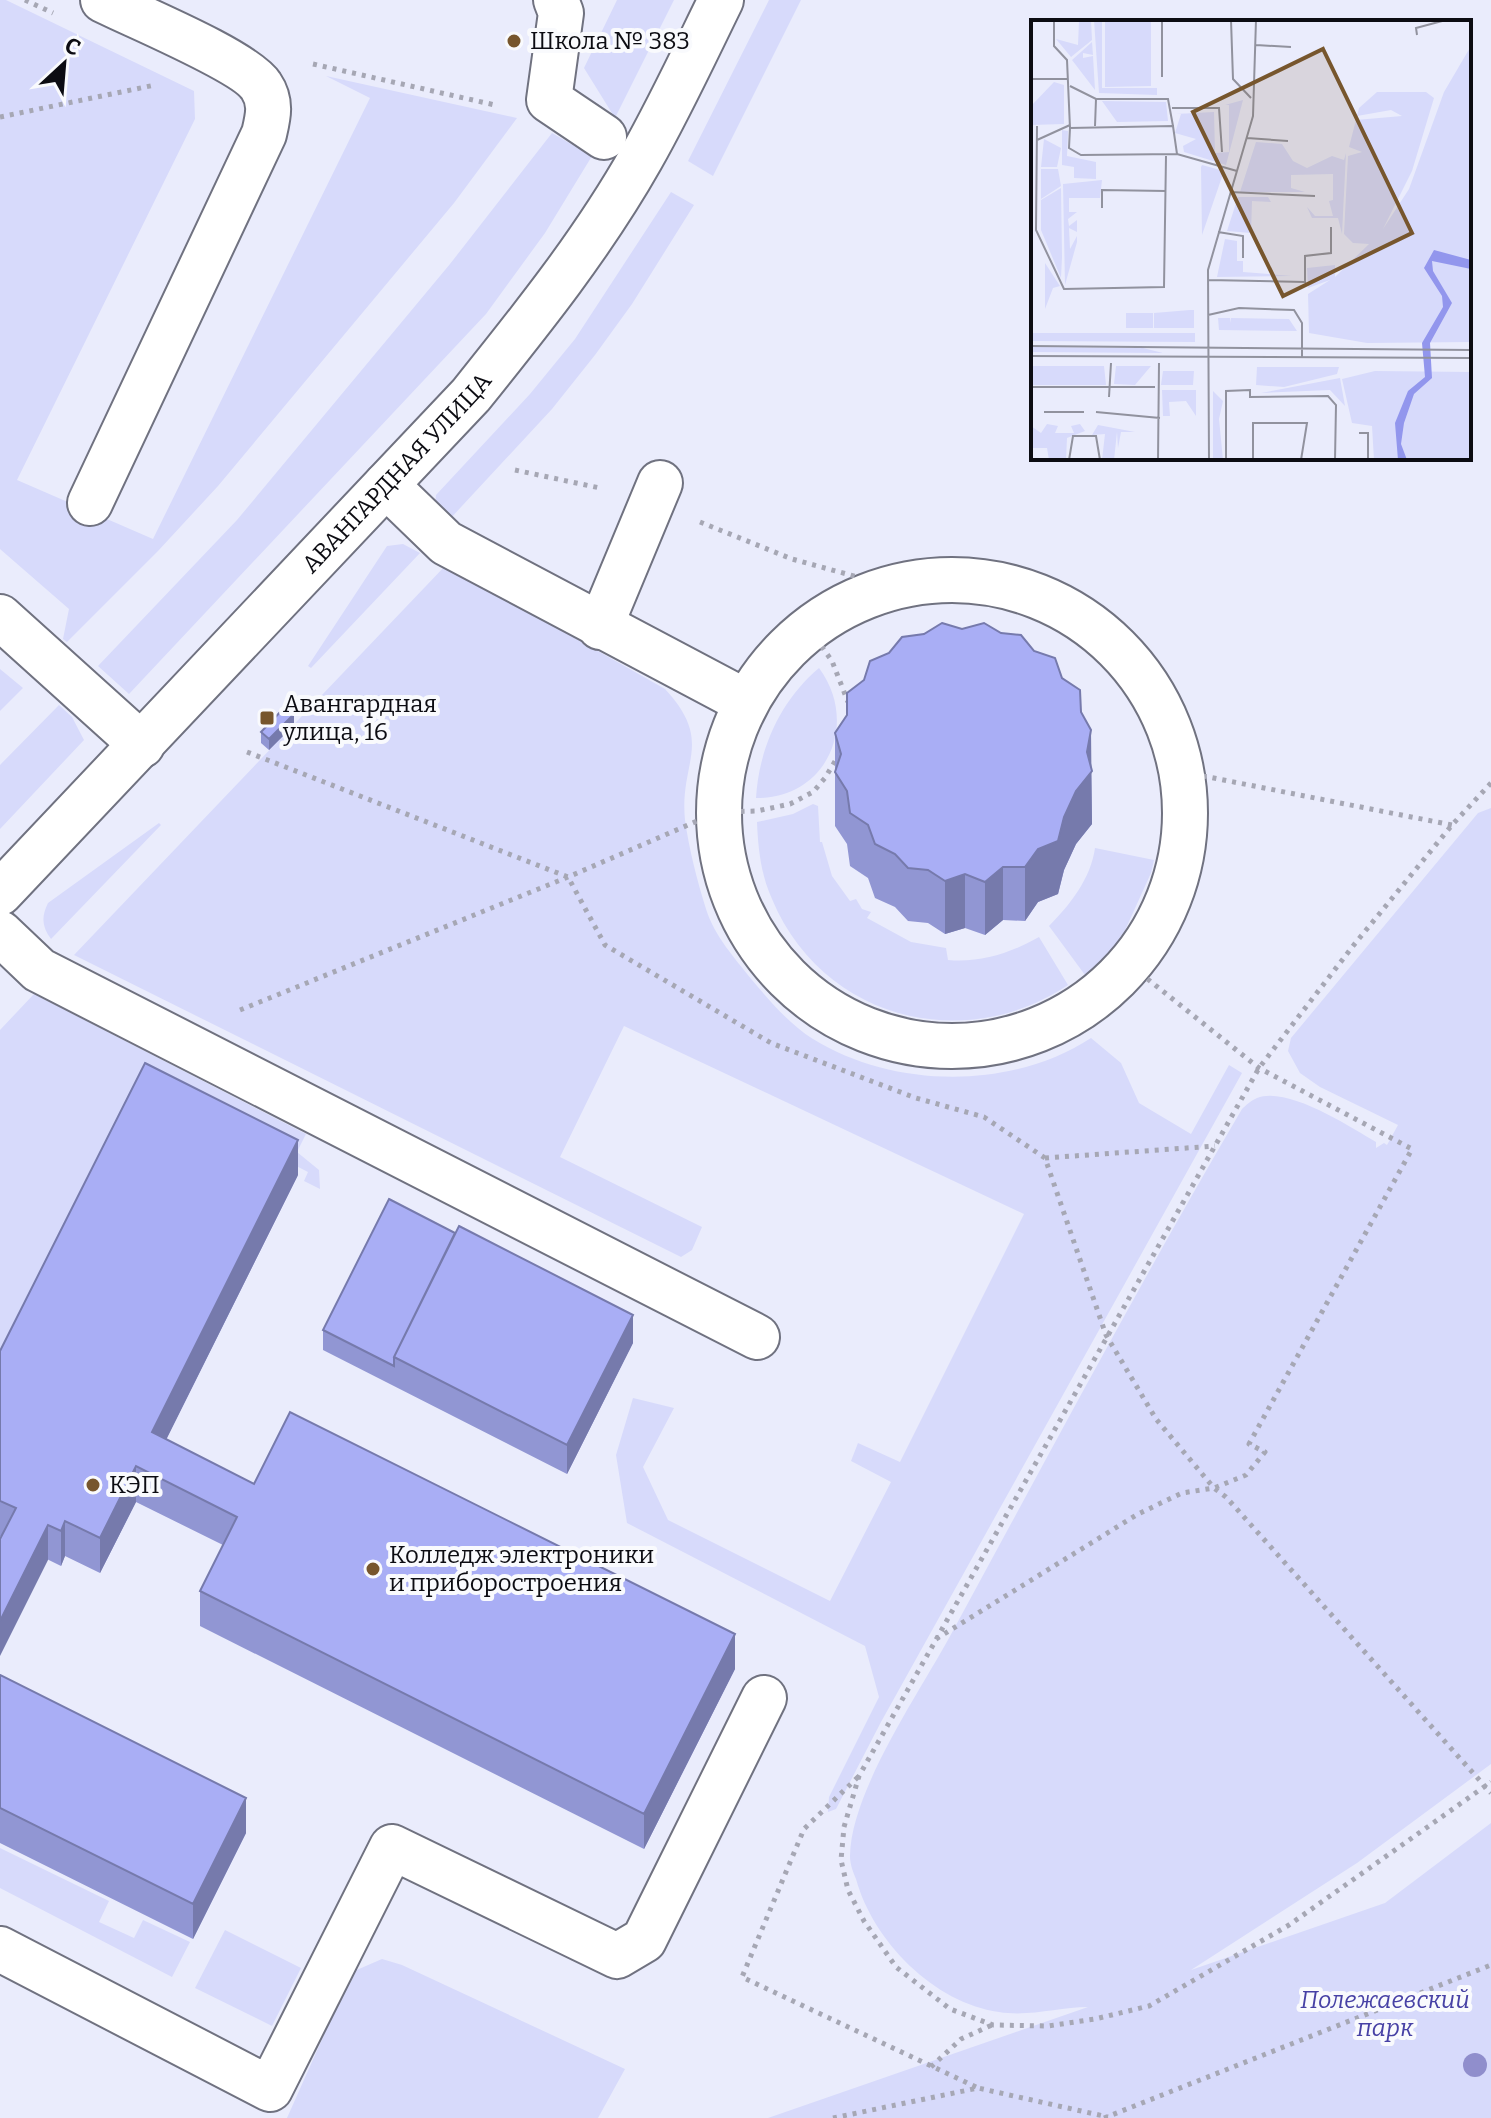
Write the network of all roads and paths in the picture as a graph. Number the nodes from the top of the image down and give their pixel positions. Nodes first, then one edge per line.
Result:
1 (103, 0) edge
2 (556, 0) edge
3 (721, 0) edge
4 (307, 63) dead end
5 (156, 85) dead end
6 (508, 108) dead end
7 (0, 117) edge
8 (604, 137) dead end
9 (660, 483) dead end
10 (386, 485) junction
11 (90, 503) dead end
12 (0, 617) edge
13 (600, 627) junction
14 (810, 630) junction
15 (746, 702) junction
16 (849, 709) edge
17 (142, 745) junction
18 (841, 747) edge
19 (247, 752) dead end
20 (1183, 772) junction
21 (1491, 783) edge
22 (718, 812) junction
23 (1452, 825) junction
24 (568, 877) junction
25 (0, 893) edge
26 (0, 933) edge
27 (1130, 965) junction
28 (173, 1039) junction
29 (1259, 1068) junction
30 (1215, 1146) junction
31 (1045, 1158) junction
32 (1106, 1335) junction
33 (757, 1337) dead end
34 (1214, 1488) junction
35 (936, 1640) junction
36 (764, 1698) dead end
37 (859, 1776) junction
38 (1491, 1782) edge
39 (1484, 1787) junction
40 (1491, 1793) edge
41 (0, 1949) edge
42 (1491, 1965) edge
43 (993, 2025) junction
44 (931, 2067) junction
45 (978, 2088) junction
46 (833, 2118) edge
47 (1107, 2118) edge

1 - 11 street
2 - 8 street
3 - 10 street, АВАНГАРДНАЯ УЛИЦА
4 - 6 path
5 - 7 path
9 - 13 street
10 - 13 street
10 - 17 street, АВАНГАРДНАЯ УЛИЦА
12 - 17 street
13 - 15 street
14 - 15 street
14 - 16 path
14 - 20 street
15 - 22 street
17 - 25 street, АВАНГАРДНАЯ УЛИЦА
18 - 22 path
19 - 24 path
20 - 23 path
20 - 27 street
21 - 23 path
22 - 24 path
22 - 27 street
23 - 29 path
24 - 28 path
24 - 31 path
26 - 28 street
27 - 29 path
28 - 33 street
29 - 30 path
29 - 34 path
30 - 31 path
30 - 32 path
31 - 32 path
32 - 34 path
32 - 35 path
34 - 35 path
34 - 39 path
35 - 37 path
36 - 41 street
37 - 43 path
37 - 44 path
38 - 39 path
39 - 40 path
39 - 43 path
42 - 47 path
43 - 44 path
44 - 45 path
45 - 46 path
45 - 47 path

